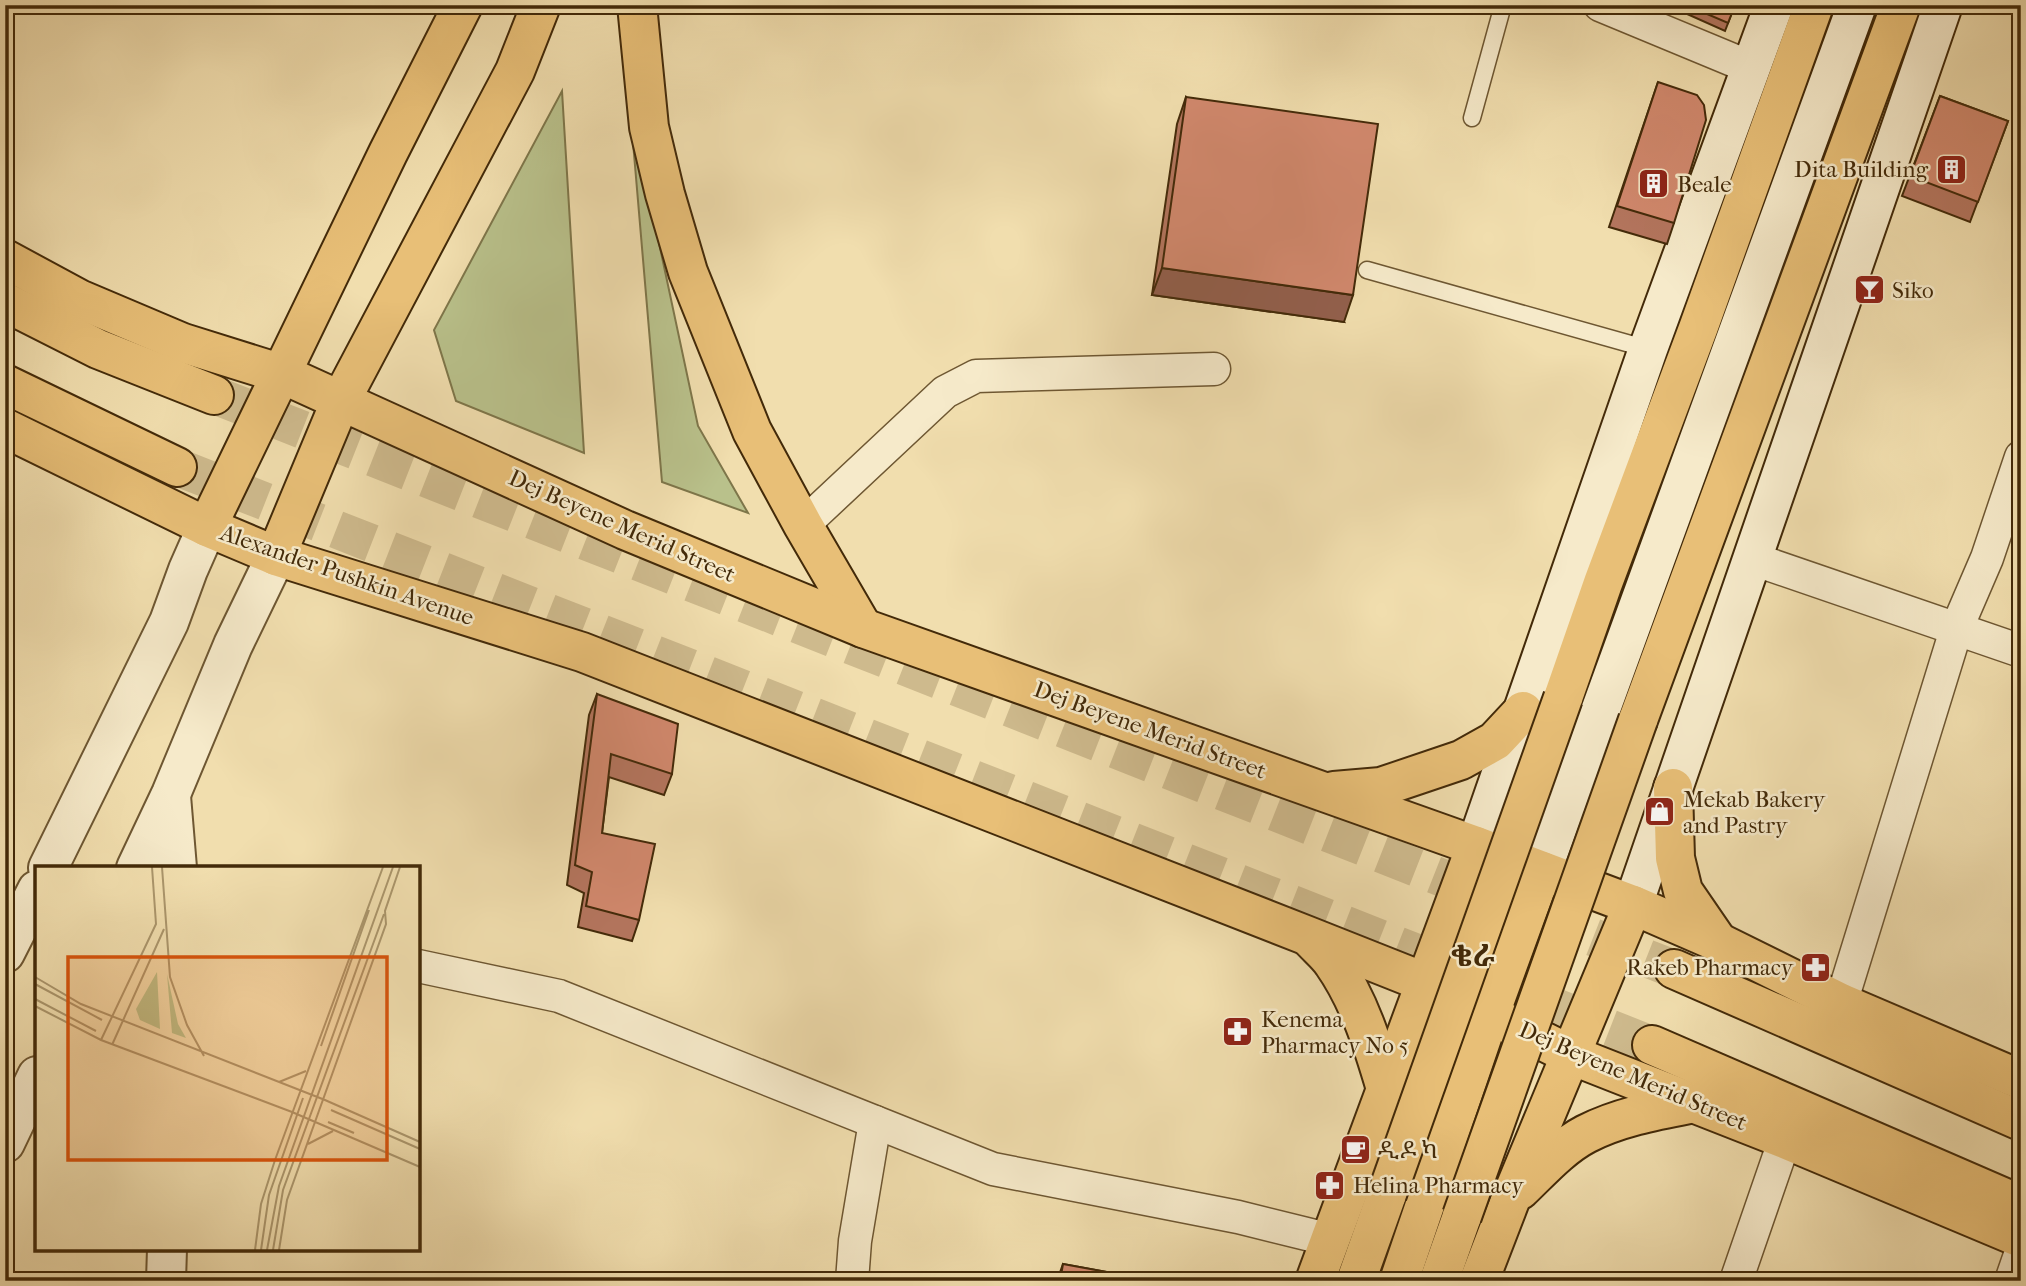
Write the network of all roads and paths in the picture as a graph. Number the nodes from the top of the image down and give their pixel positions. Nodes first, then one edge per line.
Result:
1 (463, 5) edge
2 (541, 5) edge
3 (637, 5) edge
4 (1503, 5) edge
5 (1774, 5) edge
6 (1814, 5) edge
7 (1857, 5) edge
8 (1901, 5) edge
9 (1943, 5) edge
10 (1618, 8) edge
11 (1752, 68) junction
12 (1472, 118) dead end
13 (5, 259) edge
14 (1367, 270) dead end
15 (5, 302) edge
16 (1648, 349) junction
17 (1214, 369) dead end
18 (282, 374) junction
19 (5, 384) edge
20 (214, 395) tunnel mouth
21 (341, 400) junction
22 (5, 428) edge
23 (2021, 457) edge
24 (177, 467) tunnel mouth
25 (803, 525) junction
26 (207, 527) junction
27 (276, 556) junction
28 (1753, 559) junction
29 (863, 628) junction
30 (1956, 630) junction
31 (2021, 651) edge
32 (582, 652) joint
33 (1523, 711) junction
34 (1673, 788) junction
35 (1323, 792) junction
36 (171, 794) junction
37 (1476, 846) junction
38 (49, 866) edge
39 (137, 866) edge
40 (177, 866) edge
41 (1542, 871) junction
42 (35, 894) edge
43 (1633, 905) junction
44 (1308, 936) junction
45 (1718, 942) junction
46 (5, 953) edge
47 (420, 966) edge
48 (1674, 969) tunnel mouth
49 (1424, 982) junction
50 (1841, 1003) junction
51 (1490, 1014) junction
52 (1652, 1045) tunnel mouth
53 (1572, 1055) junction
54 (35, 1080) edge
55 (2021, 1080) edge
56 (1386, 1088) junction
57 (1694, 1103) junction
58 (2021, 1121) edge
59 (875, 1122) junction
60 (1785, 1139) junction
61 (5, 1143) edge
62 (1511, 1198) junction
63 (2021, 1205) edge
64 (2021, 1238) edge
65 (1331, 1240) junction
66 (167, 1251) edge
67 (2021, 1252) edge
68 (166, 1281) edge
69 (852, 1281) edge
70 (1315, 1281) edge
71 (1356, 1281) edge
72 (1399, 1281) edge
73 (1438, 1281) edge
74 (1479, 1281) edge
75 (1736, 1281) edge
76 (2011, 1281) edge

1 - 18 main road
2 - 21 main road
3 - 25 main road
4 - 12 lane
5 - 11 main road
6 - 71 main road, bridge
7 - 41 main road
8 - 73 main road, bridge
9 - 28 main road
10 - 11 street
11 - 16 main road
13 - 18 main road
14 - 16 lane
15 - 20 main road
16 - 33 main road
17 - 25 street
18 - 21 main road, Dej Beyene Merid Street
18 - 26 main road
19 - 24 main road
21 - 27 main road
21 - 29 main road, Dej Beyene Merid Street
22 - 26 main road, Alexander Pushkin Avenue
23 - 30 street
25 - 29 main road
26 - 27 main road, Alexander Pushkin Avenue
26 - 38 main road
27 - 32 main road, Alexander Pushkin Avenue
27 - 36 main road
28 - 30 street
28 - 34 main road
29 - 35 main road, Dej Beyene Merid Street
30 - 31 street
30 - 50 street
32 - 44 main road, Dej Beyene Merid Street
33 - 35 main road
33 - 37 main road
34 - 43 main road
34 - 45 main road
35 - 37 main road, Dej Beyene Merid Street
36 - 39 main road
36 - 40 main road
37 - 41 main road, Dej Beyene Merid Street
37 - 49 main road
41 - 43 main road, Dej Beyene Merid Street
41 - 51 main road
42 - 46 main road
43 - 45 main road, Dej Beyene Merid Street
43 - 53 main road
44 - 49 main road, Dej Beyene Merid Street
44 - 56 main road
45 - 50 main road, Dej Beyene Merid Street
47 - 59 street
48 - 58 main road
49 - 51 main road, Dej Beyene Merid Street
49 - 56 main road
50 - 55 main road, Dej Beyene Merid Street
51 - 53 main road, Dej Beyene Merid Street
51 - 72 main road
52 - 63 main road
53 - 57 main road, Dej Beyene Merid Street
53 - 62 main road
54 - 61 main road
56 - 65 main road
57 - 60 main road, Dej Beyene Merid Street
57 - 62 main road
59 - 65 street
59 - 69 street
60 - 64 main road, Dej Beyene Merid Street
60 - 75 street
62 - 74 main road
65 - 70 main road
66 - 68 main road
67 - 76 street

